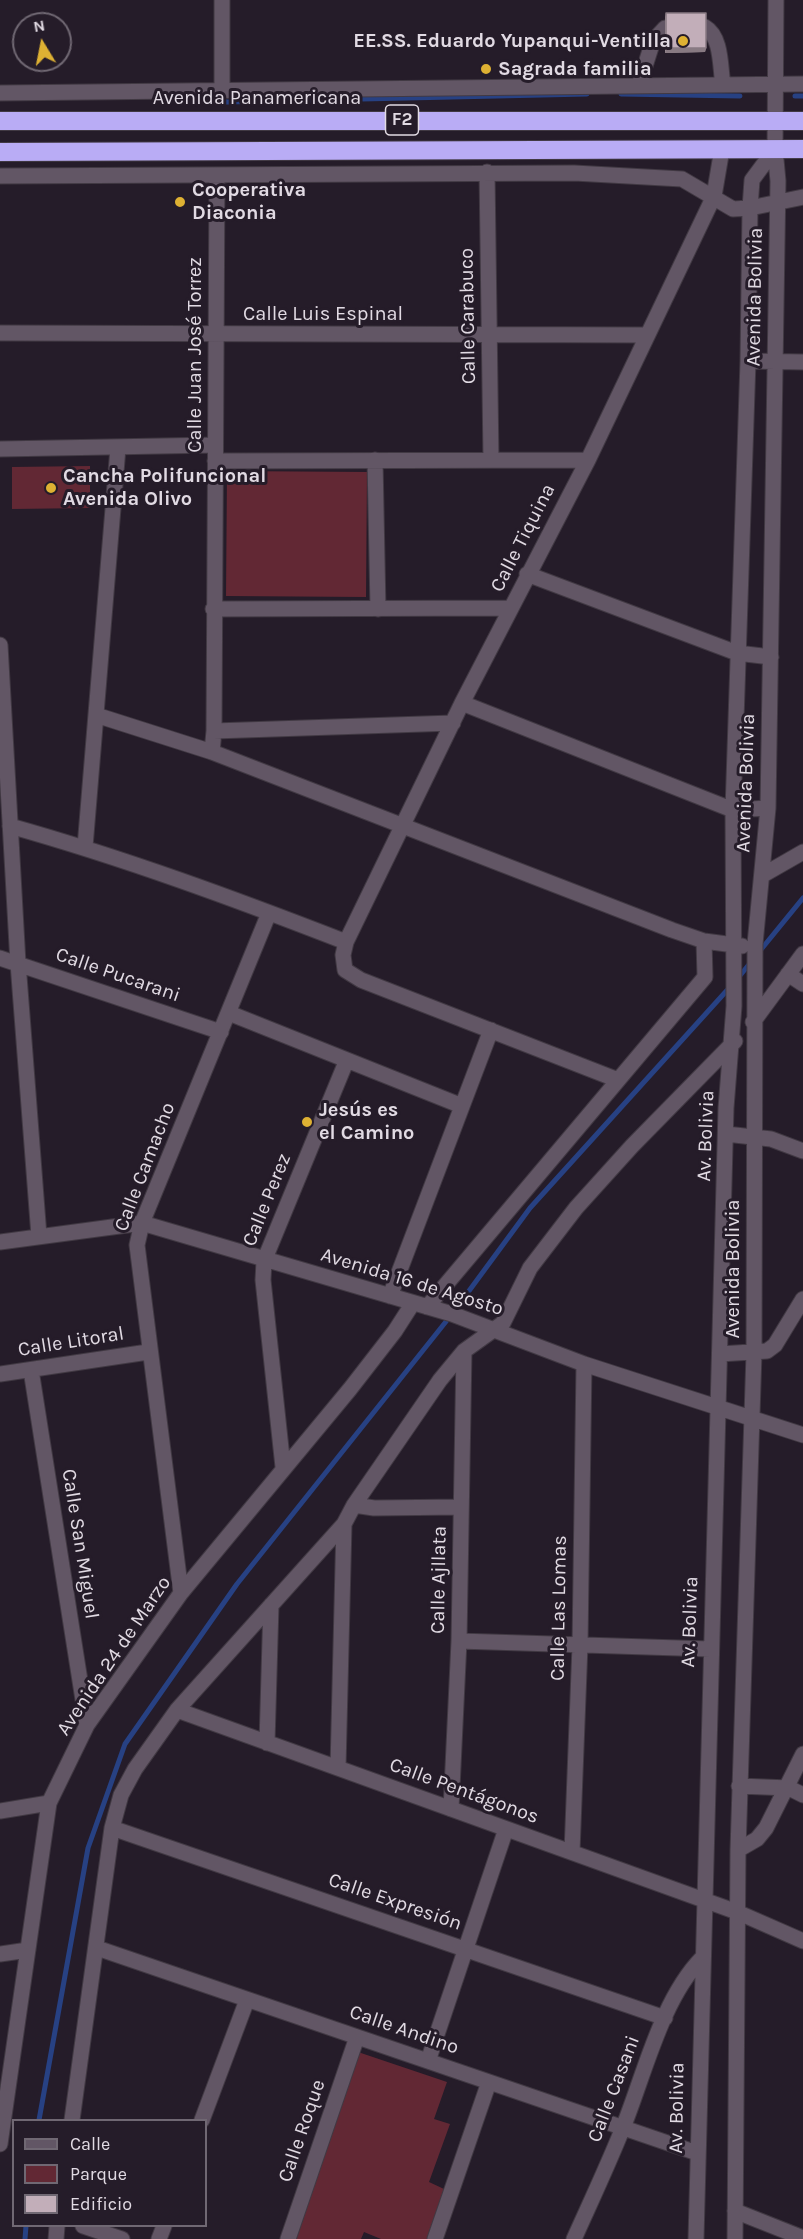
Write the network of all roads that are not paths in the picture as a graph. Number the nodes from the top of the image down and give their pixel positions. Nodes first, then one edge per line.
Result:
1 (222, 0) edge
2 (774, 1) edge
3 (705, 27) edge
4 (665, 28) edge
5 (775, 84) junction
6 (803, 84) edge
7 (639, 85) junction
8 (723, 85) junction
9 (222, 90) junction
10 (0, 93) edge
11 (0, 121) edge
12 (803, 121) edge
13 (776, 122) junction
14 (722, 149) junction
15 (775, 149) junction
16 (803, 149) edge
17 (0, 152) edge
18 (487, 172) junction
19 (217, 175) junction
20 (0, 176) edge
21 (714, 196) junction
22 (803, 197) edge
23 (778, 202) junction
24 (750, 208) junction
25 (0, 333) edge
26 (489, 334) junction
27 (215, 335) junction
28 (645, 335) junction
29 (748, 361) junction
30 (775, 361) junction
31 (803, 362) edge
32 (215, 445) junction
33 (0, 448) edge
34 (118, 448) junction
35 (375, 460) junction
36 (491, 460) junction
37 (588, 460) junction
38 (215, 461) junction
39 (527, 574) junction
40 (510, 608) junction
41 (213, 609) junction
42 (378, 609) junction
43 (0, 645) edge
44 (737, 653) junction
45 (771, 657) junction
46 (2, 682) edge
47 (462, 703) junction
48 (96, 715) junction
49 (453, 723) junction
50 (214, 731) junction
51 (212, 752) junction
52 (768, 808) junction
53 (733, 810) junction
54 (9, 826) junction
55 (402, 827) junction
56 (85, 847) junction
57 (803, 852) edge
58 (763, 874) junction
59 (269, 913) junction
60 (704, 941) junction
61 (346, 942) junction
62 (755, 944) junction
63 (734, 946) junction
64 (803, 954) edge
65 (0, 958) edge
66 (18, 963) junction
67 (788, 974) junction
68 (803, 984) edge
69 (229, 1013) junction
70 (755, 1020) junction
71 (490, 1030) junction
72 (221, 1032) junction
73 (732, 1044) junction
74 (346, 1062) junction
75 (618, 1080) junction
76 (462, 1106) junction
77 (726, 1134) junction
78 (754, 1135) junction
79 (803, 1151) edge
80 (142, 1223) junction
81 (39, 1236) junction
82 (0, 1242) edge
83 (264, 1261) junction
84 (390, 1296) junction
85 (803, 1299) edge
86 (420, 1305) junction
87 (497, 1329) junction
88 (464, 1351) junction
89 (148, 1352) junction
90 (754, 1353) junction
91 (720, 1354) junction
92 (584, 1364) junction
93 (31, 1370) junction
94 (0, 1374) edge
95 (718, 1408) junction
96 (751, 1418) junction
97 (803, 1435) edge
98 (283, 1467) junction
99 (354, 1505) junction
100 (461, 1507) junction
101 (344, 1524) junction
102 (181, 1593) junction
103 (271, 1605) junction
104 (459, 1641) junction
105 (580, 1645) junction
106 (710, 1649) junction
107 (177, 1710) junction
108 (87, 1725) junction
109 (267, 1743) junction
110 (803, 1754) edge
111 (338, 1768) junction
112 (739, 1786) junction
113 (789, 1788) junction
114 (803, 1795) edge
115 (49, 1803) junction
116 (451, 1809) junction
117 (0, 1810) edge
118 (112, 1828) junction
119 (506, 1829) junction
120 (738, 1850) junction
121 (572, 1852) junction
122 (703, 1900) junction
123 (737, 1912) junction
124 (803, 1941) edge
125 (97, 1948) junction
126 (466, 1948) junction
127 (28, 1950) junction
128 (0, 1954) edge
129 (702, 1958) junction
130 (247, 2000) junction
131 (665, 2018) junction
132 (357, 2037) junction
133 (428, 2061) junction
134 (489, 2082) junction
135 (2, 2109) edge
136 (72, 2119) edge
137 (203, 2119) edge
138 (623, 2128) junction
139 (0, 2144) edge
140 (697, 2153) junction
141 (735, 2211) junction
142 (86, 2227) edge
143 (803, 2238) edge
144 (122, 2239) edge
145 (288, 2239) edge
146 (435, 2239) edge
147 (574, 2239) edge
148 (696, 2239) edge
149 (735, 2239) edge

1 - 9 street
2 - 5 street, Avenida Bolivia
3 - 8 street
4 - 7 street
5 - 6 street
5 - 8 street
5 - 13 street, Avenida Bolivia
7 - 8 street
7 - 9 street
9 - 10 street
11 - 13 highway, Avenida Panamericana / F2
12 - 13 highway, Avenida Panamericana / F2
13 - 15 street, Avenida Bolivia
14 - 15 highway, F2
14 - 17 highway, F2
14 - 21 street, Calle Tiquina
15 - 16 highway, F2
15 - 23 street, Avenida Bolivia
15 - 24 street, Avenida Bolivia
18 - 19 street
18 - 21 street
18 - 26 street, Calle Carabuco
19 - 20 street
19 - 27 street, Calle Juan José Torrez
21 - 24 street
21 - 28 street, Calle Tiquina
22 - 23 street
23 - 24 street
23 - 30 street, Avenida Bolivia
24 - 29 street, Avenida Bolivia
25 - 27 street, Calle Luis Espinal
26 - 27 street, Calle Luis Espinal
26 - 28 street, Calle Luis Espinal
26 - 36 street, Calle Carabuco
27 - 32 street, Calle Juan José Torrez
28 - 37 street, Calle Tiquina
29 - 30 street
29 - 44 street, Avenida Bolivia
30 - 31 street
30 - 45 street, Avenida Bolivia
32 - 34 street
32 - 38 street, Calle Juan José Torrez
33 - 34 street
34 - 48 street
35 - 36 street
35 - 38 street
35 - 42 street
36 - 37 street
37 - 39 street, Calle Tiquina
38 - 41 street, Calle Juan José Torrez
39 - 40 street, Calle Tiquina
39 - 44 street
40 - 42 street
40 - 47 street, Calle Tiquina
41 - 42 street
41 - 50 street, Calle Juan José Torrez
43 - 46 street
44 - 45 street
44 - 53 street, Avenida Bolivia
45 - 52 street, Avenida Bolivia
46 - 54 street
47 - 49 street, Calle Tiquina
47 - 53 street
48 - 51 street
48 - 56 street
49 - 50 street
49 - 55 street, Calle Tiquina
50 - 51 street, Calle Juan José Torrez
51 - 55 street
52 - 53 street
52 - 58 street, Avenida Bolivia
53 - 63 street, Avenida Bolivia
54 - 56 street
54 - 66 street
55 - 60 street
55 - 61 street, Calle Tiquina
56 - 59 street
57 - 58 street
58 - 62 street, Avenida Bolivia
59 - 61 street
59 - 69 street, Calle Camacho
60 - 63 street
60 - 75 street, Avenida 24 de Marzo
61 - 71 street
62 - 63 street
62 - 70 street, Avenida Bolivia
63 - 73 street, Av. Bolivia
64 - 67 street
65 - 66 street, Calle Pucarani
66 - 72 street, Calle Pucarani
66 - 81 street
67 - 68 street
67 - 70 street
69 - 72 street, Calle Camacho
69 - 74 street
70 - 73 street
70 - 78 street, Avenida Bolivia
71 - 75 street
71 - 76 street
72 - 80 street, Calle Camacho
73 - 77 street, Av. Bolivia
73 - 87 street
74 - 76 street
74 - 83 street, Calle Perez
75 - 86 street, Avenida 24 de Marzo
76 - 84 street
77 - 78 street
77 - 91 street, Av. Bolivia
78 - 79 street
78 - 90 street, Avenida Bolivia
80 - 81 street, Avenida 16 de Agosto
80 - 83 street, Avenida 16 de Agosto
80 - 89 street, Calle Camacho
81 - 82 street, Avenida 16 de Agosto
83 - 84 street, Avenida 16 de Agosto
83 - 98 street, Calle Perez
84 - 86 street, Avenida 16 de Agosto
85 - 90 street
86 - 87 street, Avenida 16 de Agosto
86 - 98 street, Avenida 24 de Marzo
87 - 88 street
87 - 92 street, Avenida 16 de Agosto
88 - 99 street
88 - 100 street, Calle Ajllata
89 - 93 street, Calle Litoral
89 - 102 street, Calle Camacho
90 - 91 street
90 - 96 street, Avenida Bolivia
91 - 95 street, Av. Bolivia
92 - 95 street, Avenida 16 de Agosto
92 - 105 street, Calle Las Lomas
93 - 94 street, Calle Litoral
93 - 108 street, Calle San Miguel
95 - 96 street, Avenida 16 de Agosto
95 - 106 street, Av. Bolivia
96 - 97 street, Avenida 16 de Agosto
96 - 112 street
98 - 102 street, Avenida 24 de Marzo
99 - 100 street
99 - 101 street
100 - 104 street, Calle Ajllata
101 - 103 street
101 - 111 street
102 - 108 street, Avenida 24 de Marzo
103 - 107 street
103 - 109 street
104 - 105 street
104 - 116 street, Calle Ajllata
105 - 106 street
105 - 121 street, Calle Las Lomas
106 - 122 street, Av. Bolivia
107 - 109 street, Calle Pentágonos
107 - 118 street
108 - 115 street, Avenida 24 de Marzo
109 - 111 street, Calle Pentágonos
110 - 113 street
111 - 116 street, Calle Pentágonos
112 - 113 street
112 - 120 street
113 - 114 street
113 - 120 street
115 - 117 street
115 - 127 street, Avenida 24 de Marzo
116 - 119 street, Calle Pentágonos
118 - 125 street
118 - 126 street, Calle Expresión
119 - 121 street, Calle Pentágonos
119 - 126 street
120 - 123 street
121 - 122 street, Calle Pentágonos
122 - 123 street, Calle Pentágonos
122 - 129 street, Av. Bolivia
123 - 124 street, Calle Pentágonos
123 - 141 street
125 - 130 street, Calle Andino
125 - 136 street
126 - 131 street, Calle Expresión
126 - 133 street
127 - 128 street
127 - 135 street, Avenida 24 de Marzo
129 - 131 street, Calle Casani
129 - 140 street, Av. Bolivia
130 - 132 street, Calle Andino
130 - 137 street
131 - 138 street, Calle Casani
132 - 133 street, Calle Andino
132 - 145 street, Calle Roque
133 - 134 street, Calle Andino
134 - 138 street, Calle Andino
134 - 146 street
135 - 139 street, Avenida 24 de Marzo
138 - 140 street, Calle Andino
138 - 147 street, Calle Casani
140 - 148 street, Av. Bolivia
141 - 143 street
141 - 149 street
142 - 144 street

